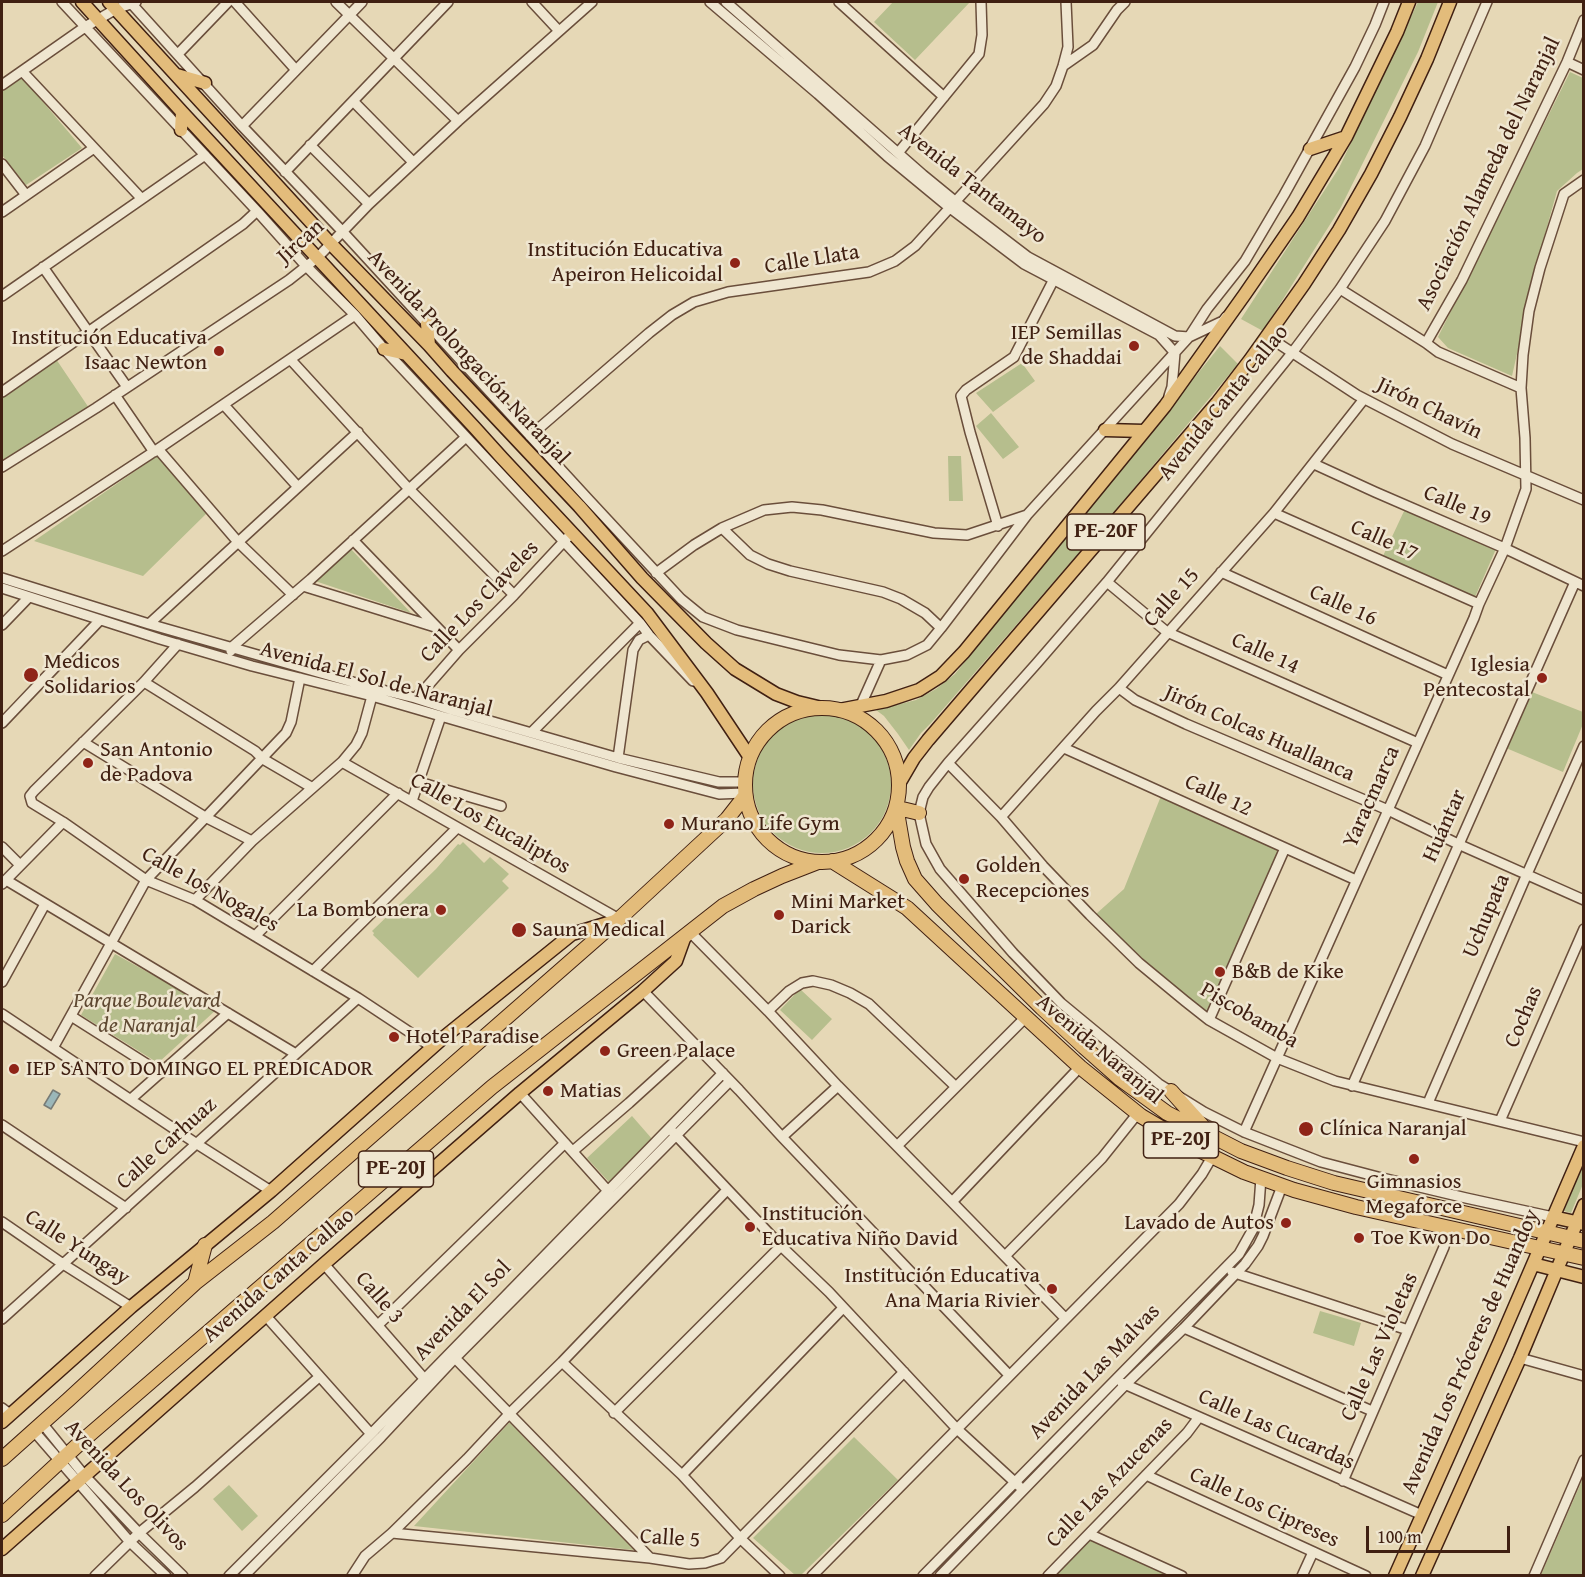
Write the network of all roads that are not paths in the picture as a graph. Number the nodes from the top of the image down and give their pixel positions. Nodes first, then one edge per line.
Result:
1 (63, 2) edge
2 (82, 2) edge
3 (132, 2) edge
4 (228, 2) edge
5 (235, 2) edge
6 (336, 2) edge
7 (362, 2) edge
8 (448, 2) edge
9 (532, 2) edge
10 (592, 2) edge
11 (710, 2) edge
12 (726, 2) edge
13 (839, 2) edge
14 (981, 2) edge
15 (1066, 2) edge
16 (1125, 2) edge
17 (1384, 2) edge
18 (1409, 2) edge
19 (1450, 2) edge
20 (1487, 2) edge
21 (112, 5) edge
22 (350, 15) junction
23 (99, 20) junction
24 (1584, 20) edge
25 (85, 27) junction
26 (560, 31) junction
27 (178, 54) junction
28 (394, 58) junction
29 (1567, 62) junction
30 (1063, 66) junction
31 (296, 70) junction
32 (1584, 70) edge
33 (22, 71) junction
34 (176, 75) junction
35 (205, 83) junction
36 (2, 85) edge
37 (944, 98) junction
38 (353, 101) junction
39 (182, 112) junction
40 (458, 121) junction
41 (242, 126) junction
42 (181, 130) junction
43 (1346, 137) junction
44 (310, 145) junction
45 (94, 148) junction
46 (1310, 149) junction
47 (898, 153) junction
48 (205, 155) junction
49 (414, 162) junction
50 (2, 165) edge
51 (285, 172) junction
52 (1584, 180) edge
53 (26, 195) junction
54 (141, 198) junction
55 (369, 204) junction
56 (953, 205) junction
57 (257, 211) junction
58 (2, 212) edge
59 (342, 231) junction
60 (330, 243) junction
61 (318, 257) junction
62 (306, 266) junction
63 (43, 267) junction
64 (1054, 279) junction
65 (1340, 290) junction
66 (1245, 294) junction
67 (2, 295) edge
68 (355, 315) junction
69 (427, 324) junction
70 (88, 331) junction
71 (1267, 336) junction
72 (1189, 337) junction
73 (1426, 343) junction
74 (429, 345) junction
75 (384, 349) junction
76 (1175, 353) junction
77 (1292, 353) junction
78 (406, 354) junction
79 (291, 360) junction
80 (127, 387) junction
81 (1521, 388) junction
82 (2, 392) edge
83 (115, 395) junction
84 (1364, 399) junction
85 (224, 405) junction
86 (1165, 406) junction
87 (1105, 430) junction
88 (1144, 431) junction
89 (358, 432) junction
90 (530, 436) junction
91 (466, 437) junction
92 (156, 451) junction
93 (1314, 464) junction
94 (2, 467) edge
95 (1526, 476) junction
96 (298, 487) junction
97 (409, 489) junction
98 (1583, 500) edge
99 (1274, 513) junction
100 (1027, 515) junction
101 (998, 526) junction
102 (722, 528) junction
103 (568, 537) junction
104 (353, 540) junction
105 (238, 542) junction
106 (1505, 549) junction
107 (2, 551) edge
108 (1221, 572) junction
109 (656, 573) junction
110 (2, 578) edge
111 (1107, 582) junction
112 (1579, 584) edge
113 (303, 586) junction
114 (2, 588) edge
115 (293, 595) junction
116 (514, 595) junction
117 (29, 597) junction
118 (1479, 604) junction
119 (100, 620) junction
120 (640, 623) junction
121 (149, 624) junction
122 (2, 625) edge
123 (438, 628) junction
124 (941, 628) junction
125 (1167, 632) junction
126 (649, 636) junction
127 (178, 644) junction
128 (232, 647) junction
129 (459, 650) junction
130 (228, 659) junction
131 (881, 660) junction
132 (1448, 675) junction
133 (300, 678) junction
134 (144, 682) junction
135 (1119, 688) junction
136 (707, 693) junction
137 (372, 696) junction
138 (415, 698) junction
139 (860, 707) junction
140 (822, 708) junction
141 (839, 710) junction
142 (441, 716) junction
143 (2, 723) edge
144 (532, 732) junction
145 (82, 742) junction
146 (1418, 743) junction
147 (1584, 746) edge
148 (1064, 748) junction
149 (749, 756) junction
150 (618, 758) junction
151 (263, 759) junction
152 (342, 762) junction
153 (948, 763) junction
154 (419, 782) junction
155 (900, 782) junction
156 (311, 787) junction
157 (744, 790) junction
158 (398, 793) junction
159 (412, 801) junction
160 (501, 806) dead end
161 (897, 810) junction
162 (1388, 810) junction
163 (920, 813) junction
164 (1001, 817) junction
165 (207, 818) junction
166 (63, 822) junction
167 (457, 828) junction
168 (252, 841) junction
169 (1458, 844) junction
170 (2, 847) edge
171 (1285, 848) junction
172 (825, 862) junction
173 (20, 865) junction
174 (1527, 874) junction
175 (146, 880) junction
176 (1356, 880) junction
177 (4, 883) edge
178 (195, 900) junction
179 (1584, 900) edge
180 (45, 904) junction
181 (619, 919) junction
182 (1584, 929) edge
183 (687, 934) junction
184 (255, 936) junction
185 (111, 944) junction
186 (313, 971) junction
187 (2, 982) edge
188 (643, 991) junction
189 (358, 998) junction
190 (768, 1011) junction
191 (228, 1013) junction
192 (2, 1014) edge
193 (71, 1016) junction
194 (1026, 1017) junction
195 (1209, 1020) junction
196 (694, 1044) junction
197 (432, 1047) junction
198 (53, 1048) junction
199 (296, 1054) junction
200 (1277, 1058) junction
201 (1080, 1067) junction
202 (161, 1073) junction
203 (723, 1073) junction
204 (730, 1081) junction
205 (838, 1086) junction
206 (1352, 1086) junction
207 (956, 1087) junction
208 (1171, 1091) junction
209 (520, 1093) junction
210 (131, 1100) junction
211 (1428, 1103) junction
212 (1138, 1113) junction
213 (1500, 1122) junction
214 (2, 1125) edge
215 (672, 1132) junction
216 (1244, 1132) junction
217 (1212, 1136) junction
218 (782, 1137) junction
219 (566, 1143) junction
220 (197, 1144) junction
221 (1584, 1144) edge
222 (897, 1146) junction
223 (573, 1152) junction
224 (1212, 1157) junction
225 (1261, 1178) junction
226 (1281, 1186) junction
227 (727, 1190) junction
228 (272, 1191) junction
229 (608, 1191) junction
230 (952, 1202) junction
231 (1584, 1205) edge
232 (126, 1208) junction
233 (1553, 1217) junction
234 (2, 1222) edge
235 (1580, 1223) edge
236 (1448, 1227) junction
237 (1546, 1232) junction
238 (1577, 1239) edge
239 (205, 1245) junction
240 (781, 1246) junction
241 (1540, 1249) junction
242 (1563, 1254) junction
243 (1005, 1256) junction
244 (1584, 1258) edge
245 (63, 1264) junction
246 (324, 1264) junction
247 (1533, 1264) junction
248 (1224, 1269) junction
249 (1556, 1270) junction
250 (1236, 1273) junction
251 (1584, 1276) edge
252 (195, 1283) junction
253 (131, 1307) junction
254 (843, 1308) junction
255 (265, 1315) junction
256 (2, 1317) edge
257 (1065, 1318) junction
258 (378, 1325) junction
259 (1184, 1328) junction
260 (1408, 1330) junction
261 (1520, 1358) junction
262 (455, 1359) junction
263 (562, 1362) junction
264 (904, 1372) junction
265 (1009, 1375) junction
266 (1584, 1376) edge
267 (319, 1377) junction
268 (1114, 1379) junction
269 (427, 1382) junction
270 (1125, 1385) junction
271 (1372, 1411) junction
272 (510, 1413) junction
273 (614, 1413) junction
274 (4, 1415) edge
275 (1199, 1417) junction
276 (37, 1427) junction
277 (957, 1429) junction
278 (371, 1434) junction
279 (64, 1458) junction
280 (2, 1459) edge
281 (1584, 1460) edge
282 (682, 1475) junction
283 (1146, 1475) junction
284 (80, 1478) junction
285 (1343, 1481) junction
286 (1015, 1482) junction
287 (1023, 1490) junction
288 (2, 1515) edge
289 (1422, 1515) junction
290 (139, 1533) junction
291 (392, 1533) junction
292 (1089, 1534) junction
293 (741, 1539) junction
294 (130, 1542) junction
295 (2, 1549) edge
296 (1313, 1552) junction
297 (650, 1558) junction
298 (95, 1575) edge
299 (166, 1575) edge
300 (183, 1575) edge
301 (229, 1575) edge
302 (244, 1575) edge
303 (352, 1575) edge
304 (780, 1575) edge
305 (812, 1575) edge
306 (923, 1575) edge
307 (940, 1575) edge
308 (1048, 1575) edge
309 (1182, 1575) edge
310 (1302, 1575) edge
311 (1366, 1575) edge
312 (1395, 1575) edge
313 (1422, 1575) edge
314 (1534, 1575) edge

1 - 25 street, Avenida Prolongación Naranjal
2 - 23 main road, Avenida Prolongación Naranjal
3 - 21 street
3 - 27 street, Avenida Prolongación Naranjal
4 - 27 street
5 - 31 street
6 - 22 street
7 - 22 street
8 - 28 street
9 - 26 street
10 - 26 street, Jircan
11 - 56 street, Avenida Tantamayo
12 - 47 street, Avenida Tantamayo
13 - 37 street
14 - 37 street
15 - 30 street, Calle Llata
16 - 30 street
17 - 46 street
18 - 43 main road, Avenida Canta Callao / PE-20F
19 - 71 main road, Avenida Canta Callao / PE-20F
20 - 65 street, Avenida Canta Callao
21 - 23 street
21 - 34 main road, Avenida Prolongación Naranjal
22 - 28 street
22 - 31 street
23 - 25 street
23 - 39 main road, Avenida Prolongación Naranjal
24 - 29 street, Asociación Alameda del Naranjal
25 - 33 street
25 - 42 street, Avenida Prolongación Naranjal
26 - 40 street, Jircan
27 - 35 street, Avenida Prolongación Naranjal
28 - 38 street
28 - 40 street
29 - 32 street
29 - 73 street, Asociación Alameda del Naranjal
30 - 56 street, Calle Llata
31 - 41 street
33 - 36 street
33 - 45 street
34 - 35 main road
34 - 60 main road, Avenida Prolongación Naranjal
35 - 41 street, Avenida Prolongación Naranjal
37 - 47 street
38 - 44 street
38 - 49 street
39 - 42 main road
39 - 61 main road, Avenida Prolongación Naranjal
40 - 49 street, Jircan
41 - 51 street, Avenida Prolongación Naranjal
42 - 48 street, Avenida Prolongación Naranjal
43 - 46 main road
43 - 66 main road, Avenida Canta Callao / PE-20F
44 - 51 street
44 - 55 street
45 - 53 street
45 - 54 street
46 - 72 street
47 - 56 street, Avenida Tantamayo
48 - 54 street
48 - 57 street, Avenida Prolongación Naranjal
49 - 55 street, Jircan
50 - 53 street
51 - 59 street, Avenida Prolongación Naranjal
52 - 81 street, Yaracmarca
53 - 58 street
54 - 63 street
55 - 59 street, Jircan
56 - 64 street, Avenida Tantamayo
56 - 72 street, Avenida Tantamayo
56 - 90 street, Calle Llata
57 - 62 street, Avenida Prolongación Naranjal
57 - 70 street
59 - 60 street, Jircan
59 - 69 street, Avenida Prolongación Naranjal
60 - 61 street, Jircan
60 - 74 main road, Avenida Prolongación Naranjal
61 - 62 street, Jircan
61 - 78 main road, Avenida Prolongación Naranjal
62 - 68 street, Avenida Prolongación Naranjal
62 - 80 street, Jircan
63 - 67 street
63 - 70 street
64 - 76 street, Avenida Tantamayo
64 - 101 street
65 - 73 street, Asociación Alameda del Naranjal
65 - 77 street, Avenida Canta Callao
66 - 72 street
66 - 86 main road, Avenida Canta Callao / PE-20F
68 - 75 street, Avenida Prolongación Naranjal
68 - 79 street
69 - 74 main road
69 - 90 street, Avenida Prolongación Naranjal
70 - 80 street
70 - 82 street
71 - 77 street, Jirón Chavín
71 - 155 main road, Avenida Canta Callao / PE-20F
72 - 76 street
73 - 81 street, Asociación Alameda del Naranjal
74 - 140 main road, Avenida Prolongación Naranjal
75 - 78 main road
75 - 91 street, Avenida Prolongación Naranjal
76 - 86 street
76 - 87 street
77 - 84 street, Jirón Chavín
77 - 111 street, Avenida Canta Callao
78 - 103 main road, Avenida Prolongación Naranjal
79 - 85 street
79 - 89 street
80 - 83 street, Jircan
81 - 95 street, Yaracmarca
83 - 92 street
83 - 94 street, Jircan
84 - 93 street, Calle 15
84 - 95 street, Jirón Chavín
85 - 92 street
85 - 96 street
86 - 88 main road, Avenida Canta Callao / PE-20F
87 - 88 main road
87 - 100 street
88 - 139 main road, Avenida Canta Callao / PE-20F
89 - 96 street
89 - 97 street
90 - 109 street, Avenida Prolongación Naranjal
91 - 97 street
91 - 103 street, Avenida Prolongación Naranjal
92 - 105 street
92 - 107 street
93 - 99 street, Calle 15
93 - 106 street, Calle 19
95 - 98 street, Jirón Chavín
95 - 106 street, Yaracmarca
96 - 105 street
97 - 104 street
97 - 116 street
99 - 108 street, Calle 15
99 - 118 street, Calle 17
100 - 101 street
100 - 124 street
101 - 102 street
102 - 109 street
102 - 124 street
103 - 116 street, Calle Los Claveles
103 - 120 street, Avenida Prolongación Naranjal
103 - 136 main road, Avenida Prolongación Naranjal
104 - 113 street
104 - 123 street
105 - 115 street
105 - 121 street
106 - 112 street, Calle 19
106 - 118 street, Yaracmarca
108 - 125 street, Calle 15
108 - 132 street, Calle 16
109 - 131 street
110 - 121 street, Avenida El Sol de Naranjal
111 - 125 street, Calle 14
111 - 153 street, Avenida Canta Callao
112 - 169 street, Huántar
113 - 115 street
113 - 123 street
114 - 117 street, Avenida El Sol de Naranjal
115 - 128 street
116 - 129 street, Calle Los Claveles
117 - 119 street, Avenida El Sol de Naranjal
117 - 122 street
118 - 132 street, Yaracmarca
119 - 127 street, Avenida El Sol de Naranjal
119 - 143 street
120 - 126 street, Avenida Prolongación Naranjal
120 - 144 street
121 - 128 street, Avenida El Sol de Naranjal
123 - 129 street
124 - 131 street
125 - 135 street, Calle 15
125 - 146 street, Calle 14
126 - 136 street, Avenida Prolongación Naranjal
126 - 150 street
127 - 130 street, Avenida El Sol de Naranjal
127 - 134 street
128 - 130 street
128 - 138 street, Avenida El Sol de Naranjal
129 - 138 street, Calle Los Claveles
130 - 133 street, Avenida El Sol de Naranjal
131 - 139 street
132 - 146 street, Yaracmarca
133 - 137 street, Avenida El Sol de Naranjal
133 - 151 street
134 - 145 street
134 - 151 street
135 - 148 street, Calle 15
135 - 162 street, Jirón Colcas Huallanca
136 - 149 main road, Avenida Prolongación Naranjal
137 - 142 street, Avenida El Sol de Naranjal
137 - 152 street
138 - 144 street, Avenida El Sol de Naranjal
139 - 141 main road, Avenida Canta Callao / PE-20F
140 - 141 highway, PE-20F
140 - 149 highway, PE-20F
141 - 155 highway, PE-20F
142 - 154 street
142 - 157 street, Avenida El Sol de Naranjal
144 - 150 street, Avenida El Sol de Naranjal
145 - 165 street
145 - 166 street, Calle los Nogales
146 - 162 street, Yaracmarca
147 - 174 street, Uchupata
148 - 164 street, Calle 15
148 - 171 street, Calle 12
149 - 157 highway, PE-20F
150 - 157 street, Avenida El Sol de Naranjal
151 - 156 street
151 - 165 street
152 - 156 street
152 - 158 street, Calle Los Eucaliptos
153 - 163 street, Avenida Canta Callao
153 - 164 street, Piscobamba
154 - 159 street
154 - 160 street
155 - 161 highway, PE-20F
156 - 168 street
157 - 172 highway
157 - 181 highway, Avenida Canta Callao / PE-20J
158 - 159 street, Calle Los Eucaliptos
158 - 184 street
159 - 167 street, Calle Los Eucaliptos
161 - 163 highway
161 - 172 highway
161 - 217 highway, Avenida Naranjal / PE-20J
162 - 169 street, Jirón Colcas Huallanca
162 - 176 street, Yaracmarca
163 - 208 street, Avenida Naranjal
164 - 195 street, Piscobamba
165 - 168 street
165 - 175 street
166 - 173 street
166 - 175 street, Calle los Nogales
167 - 181 street, Calle Los Eucaliptos
167 - 186 street
168 - 178 street
169 - 174 street, Jirón Colcas Huallanca
169 - 206 street, Huántar
170 - 173 street
171 - 176 street, Calle 12
171 - 195 street
172 - 183 highway, Avenida Canta Callao / PE-20J
172 - 194 highway, Avenida Naranjal / PE-20J
173 - 177 street
174 - 179 street, Jirón Colcas Huallanca
174 - 211 street, Uchupata
175 - 178 street, Calle los Nogales
175 - 185 street
176 - 200 street, Yaracmarca
177 - 180 street
178 - 184 street, Calle los Nogales
180 - 185 street
180 - 187 street
181 - 197 main road, Avenida Canta Callao
181 - 252 highway, Avenida Canta Callao / PE-20J
182 - 213 street, Cochas
183 - 188 main road, Avenida Canta Callao
183 - 190 street
183 - 279 highway, Avenida Canta Callao / PE-20J
184 - 186 street, Calle los Nogales
185 - 191 street
185 - 193 street
186 - 189 street, Calle los Nogales
188 - 196 street
188 - 209 main road, Avenida Canta Callao
189 - 197 street, Calle los Nogales
189 - 199 street, Calle Carhuaz
190 - 205 street
190 - 207 street
191 - 199 street
191 - 202 street
192 - 198 street
193 - 198 street
193 - 202 street
194 - 201 highway, Avenida Naranjal / PE-20J
194 - 207 street
195 - 200 street, Piscobamba
196 - 203 street
196 - 223 street
197 - 228 main road, Avenida Canta Callao
198 - 210 street
199 - 220 street, Calle Carhuaz
200 - 206 street, Piscobamba
200 - 216 street, Yaracmarca
201 - 212 highway, Avenida Naranjal / PE-20J
201 - 230 street
202 - 210 street
203 - 204 street
203 - 215 street, Avenida El Sol
204 - 215 street, Avenida El Sol
204 - 218 street
205 - 218 street
205 - 222 street
206 - 211 street, Piscobamba
207 - 222 street
208 - 216 street, Avenida Naranjal
208 - 217 highway
209 - 219 street
209 - 246 main road, Avenida Canta Callao
210 - 220 street
211 - 213 street, Piscobamba
212 - 224 highway, Avenida Naranjal / PE-20J
212 - 243 street
213 - 221 street, Piscobamba
214 - 232 street
215 - 227 street
215 - 229 street, Avenida El Sol
215 - 262 street, Avenida El Sol
216 - 233 street, Avenida Naranjal
217 - 237 highway, Avenida Naranjal / PE-20J
218 - 265 street
219 - 223 street
219 - 258 street
220 - 228 street
220 - 232 street, Calle Carhuaz
221 - 233 main road, Avenida Los Próceres de Huandoy
222 - 230 street
223 - 229 street
224 - 225 highway, Avenida Naranjal / PE-20J
224 - 257 street
225 - 226 highway, Avenida Naranjal / PE-20J
225 - 248 street, Avenida Las Malvas
226 - 236 highway, Avenida Naranjal / PE-20J
226 - 250 street, Avenida Las Malvas
227 - 240 street
227 - 263 street
228 - 239 main road, Avenida Canta Callao
229 - 269 street, Avenida El Sol
230 - 243 street
231 - 235 main road, Avenida Los Próceres de Huandoy
232 - 245 street, Calle Carhuaz
233 - 235 main road, Avenida Naranjal
233 - 237 main road, Avenida Los Próceres de Huandoy
234 - 245 street, Calle Yungay
235 - 238 main road, Avenida Los Próceres de Huandoy
236 - 241 highway, Avenida Naranjal / PE-20J
236 - 260 street, Calle Las Violetas
237 - 238 highway, Avenida Naranjal / PE-20J
237 - 241 main road, Avenida Los Próceres de Huandoy
238 - 242 main road, Avenida Los Próceres de Huandoy
239 - 252 highway
239 - 253 main road, Avenida Canta Callao
240 - 254 street
240 - 273 street
241 - 242 highway, Avenida Naranjal / PE-20J
241 - 247 main road, Avenida Los Próceres de Huandoy
242 - 244 highway, Avenida Naranjal / PE-20J
242 - 249 main road, Avenida Los Próceres de Huandoy
243 - 257 street
245 - 253 street, Calle Yungay
245 - 256 street, Calle Carhuaz
246 - 255 main road, Avenida Canta Callao
246 - 258 street, Calle 3
247 - 249 main road
247 - 289 main road, Avenida Los Próceres de Huandoy
248 - 250 street
248 - 268 street, Avenida Las Malvas
249 - 251 main road
249 - 261 main road, Avenida Los Próceres de Huandoy
250 - 259 street, Avenida Las Malvas
250 - 260 street
252 - 276 highway, Avenida Canta Callao / PE-20J
253 - 274 main road, Avenida Canta Callao
254 - 264 street
254 - 282 street
255 - 267 street
255 - 284 main road, Avenida Canta Callao
257 - 265 street
258 - 269 street, Calle 3
259 - 270 street, Avenida Las Malvas
259 - 271 street
260 - 271 street, Calle Las Violetas
261 - 266 street
261 - 313 main road, Avenida Los Próceres de Huandoy
262 - 269 street, Avenida El Sol
262 - 272 street
263 - 272 street
263 - 273 street
264 - 277 street
264 - 293 street, Calle 5
265 - 277 street
267 - 278 street
267 - 290 street
268 - 270 street, Calle Las Cucardas
268 - 286 street, Avenida Las Malvas
269 - 278 street, Avenida El Sol
269 - 302 street, Avenida El Sol
270 - 275 street, Calle Las Cucardas
270 - 287 street, Avenida Las Malvas
271 - 285 street, Calle Las Violetas
272 - 291 street
272 - 297 street
273 - 282 street
275 - 283 street, Calle Las Azucenas
275 - 285 street, Calle Las Cucardas
276 - 279 street, Avenida Los Olivos
276 - 280 highway, Avenida Canta Callao / PE-20J
277 - 286 street
277 - 305 street
278 - 301 street, Avenida El Sol
279 - 284 street, Avenida Los Olivos
279 - 288 highway, Avenida Canta Callao / PE-20J
281 - 314 street
282 - 293 street
283 - 292 street, Calle Las Azucenas
283 - 296 street, Calle Los Cipreses
284 - 290 street, Avenida Los Olivos
284 - 294 street, Avenida Los Olivos
284 - 295 main road, Avenida Canta Callao
285 - 289 street, Calle Las Cucardas
286 - 287 street
286 - 306 street, Avenida Las Malvas
287 - 307 street, Avenida Las Malvas
289 - 312 main road, Avenida Los Próceres de Huandoy
290 - 294 street
290 - 300 street, Avenida Los Olivos
291 - 297 street, Calle 5
291 - 303 street
292 - 308 street, Calle Las Azucenas
292 - 309 street
293 - 297 street, Calle 5
293 - 304 street
294 - 298 street
294 - 299 street, Avenida Los Olivos
296 - 310 street
296 - 311 street, Calle Los Cipreses

